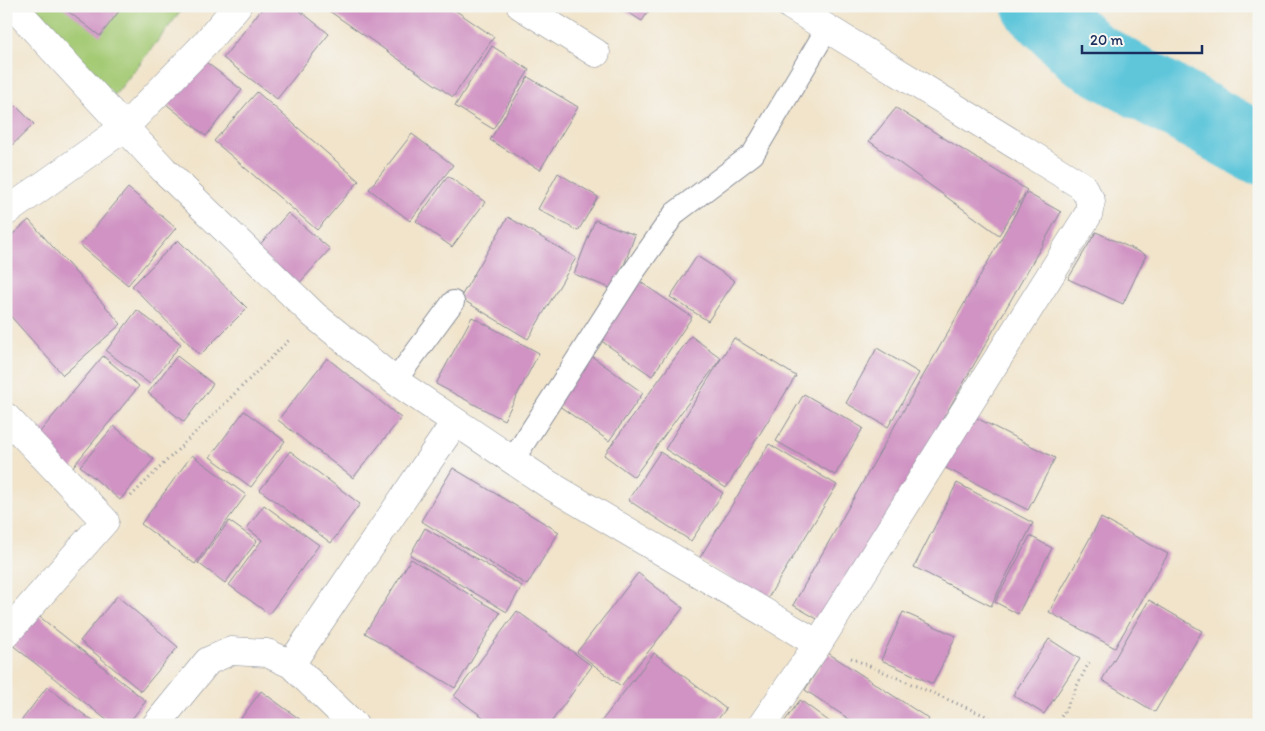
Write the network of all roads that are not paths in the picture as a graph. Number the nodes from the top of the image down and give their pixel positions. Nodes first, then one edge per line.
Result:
1 (14, 6) edge
2 (236, 6) edge
3 (521, 6) edge
4 (791, 6) edge
5 (827, 29) junction
6 (596, 53) dead end
7 (126, 127) junction
8 (6, 212) edge
9 (453, 302) dead end
10 (395, 381) junction
11 (6, 417) edge
12 (455, 422) junction
13 (512, 460) junction
14 (6, 634) edge
15 (818, 644) junction
16 (291, 664) junction
17 (156, 725) edge
18 (354, 725) edge
19 (762, 725) edge

1 - 7 street
2 - 7 street
3 - 6 street
4 - 5 street
5 - 13 lane
5 - 15 street
7 - 8 street
7 - 10 street
9 - 10 lane
10 - 12 street
11 - 14 street
12 - 13 street
12 - 16 street
13 - 15 street
15 - 19 street
16 - 17 street
16 - 18 street

